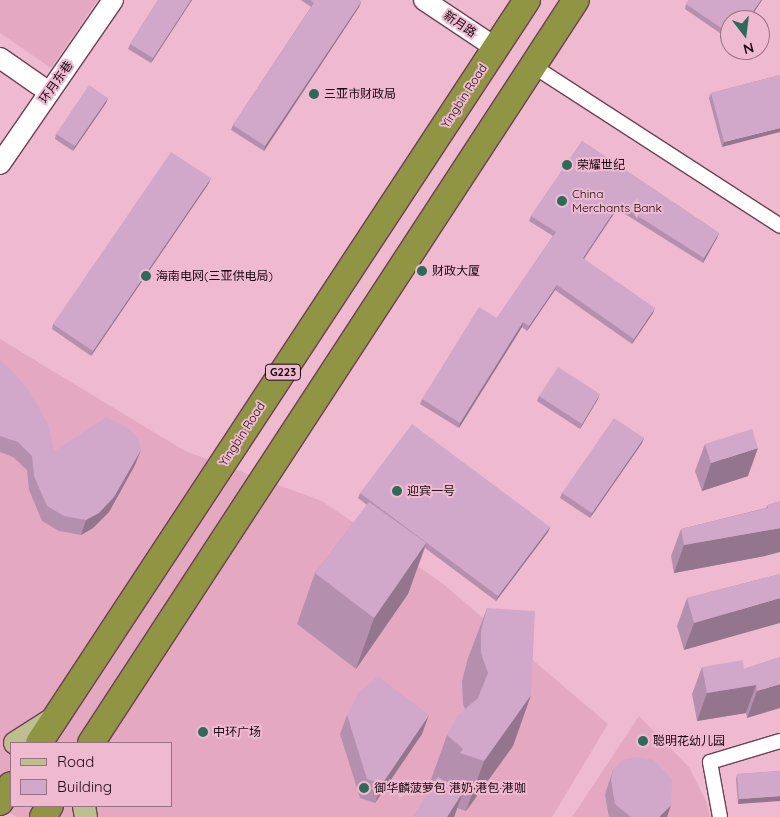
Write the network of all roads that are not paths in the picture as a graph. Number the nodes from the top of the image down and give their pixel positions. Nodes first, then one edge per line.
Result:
1 (113, 0) edge
2 (424, 0) edge
3 (527, 0) edge
4 (576, 0) edge
5 (496, 48) junction
6 (0, 58) edge
7 (533, 66) junction
8 (49, 92) junction
9 (0, 164) edge
10 (780, 226) edge
11 (57, 716) junction
12 (780, 741) edge
13 (17, 742) edge
14 (40, 742) edge
15 (93, 742) edge
16 (10, 787) edge
17 (0, 802) edge
18 (720, 817) edge

1 - 8 street, 环月东巷
2 - 5 street, 新月路
3 - 5 highway, Yingbin Road / G223
4 - 7 highway
5 - 11 highway, Yingbin Road / G223
6 - 8 street
7 - 10 street
7 - 15 highway
8 - 9 street, 环月东巷
11 - 13 main road
11 - 14 highway, Yingbin Road / G223
12 - 18 street
16 - 17 highway

